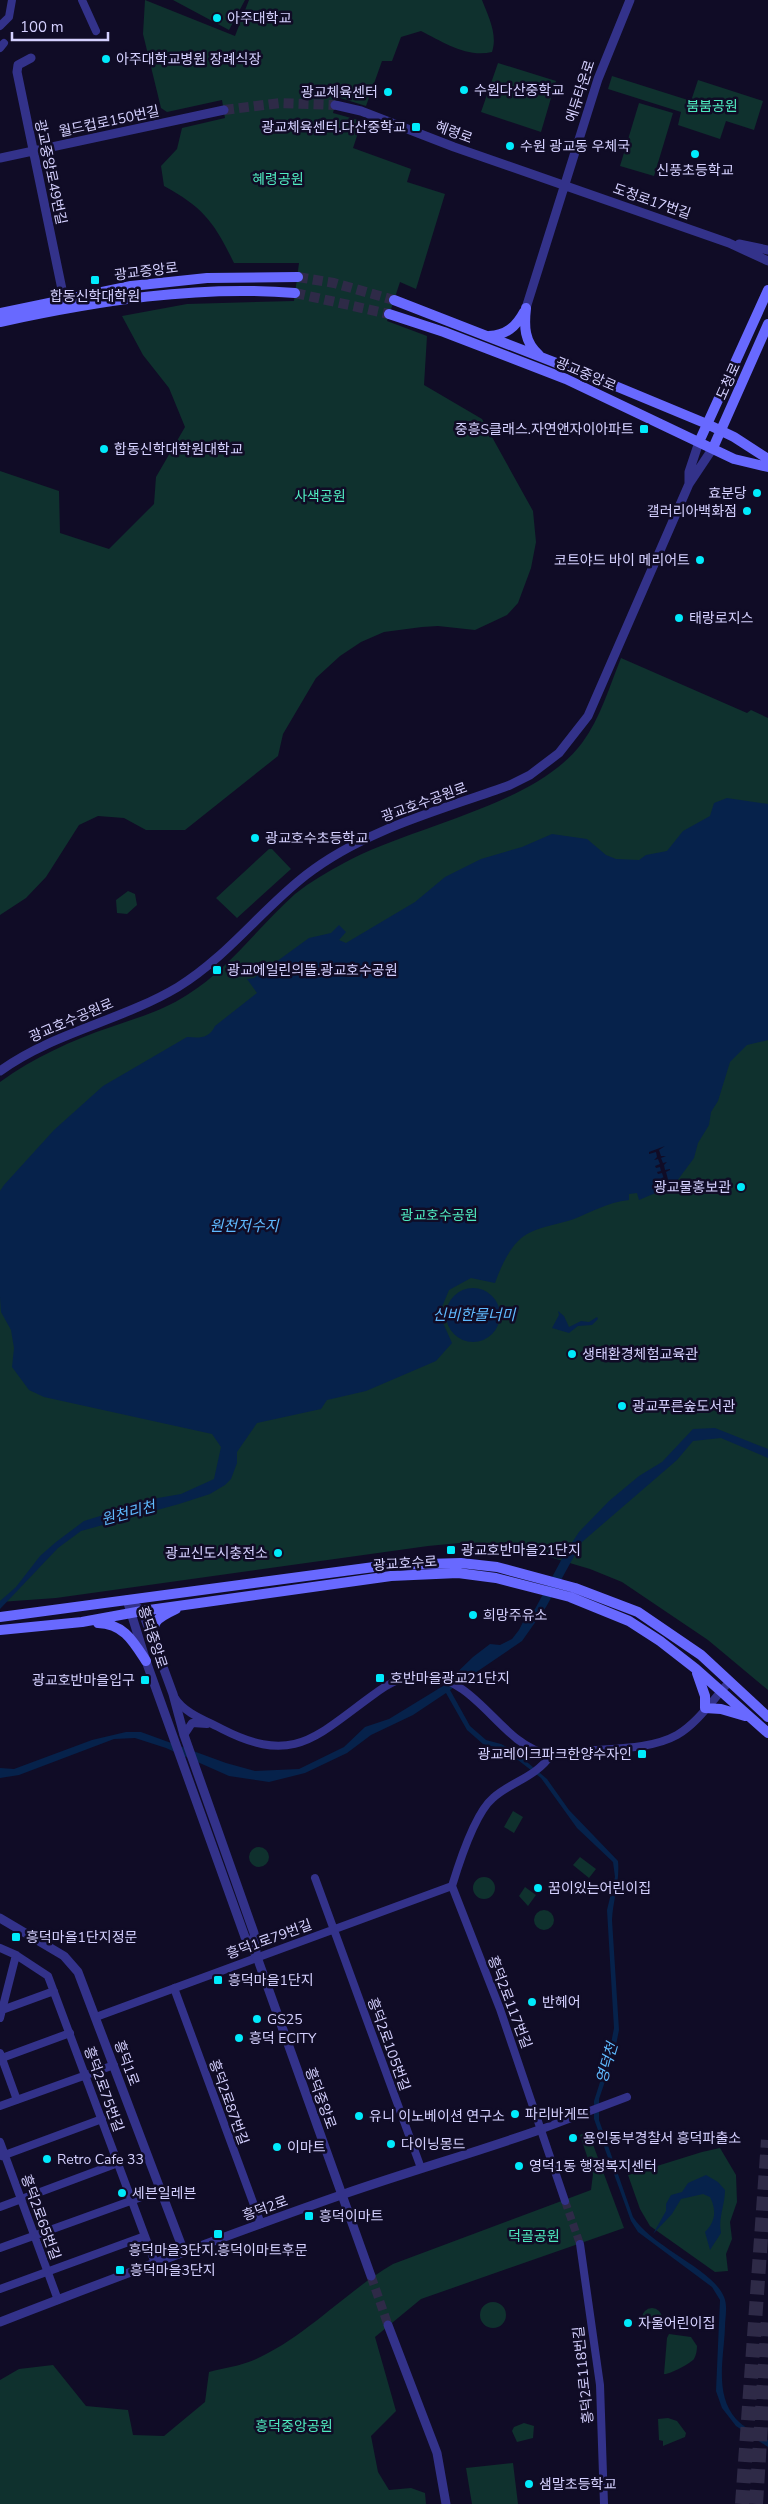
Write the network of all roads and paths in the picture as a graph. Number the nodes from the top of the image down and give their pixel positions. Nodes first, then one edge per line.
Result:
1 (12, 0) edge
2 (82, 0) edge
3 (630, 0) edge
4 (0, 26) edge
5 (96, 31) dead end
6 (30, 58) dead end
7 (335, 105) tunnel mouth
8 (224, 110) tunnel mouth
9 (33, 151) junction
10 (0, 158) edge
11 (565, 185) junction
12 (729, 243) junction
13 (768, 250) edge
14 (768, 261) edge
15 (298, 277) tunnel mouth
16 (768, 290) edge
17 (295, 293) tunnel mouth
18 (64, 299) junction
19 (394, 300) tunnel mouth
20 (526, 308) junction
21 (0, 313) edge
22 (389, 314) tunnel mouth
23 (0, 322) edge
24 (768, 324) edge
25 (488, 336) junction
26 (540, 356) junction
27 (707, 424) junction
28 (720, 430) junction
29 (699, 442) junction
30 (713, 448) junction
31 (768, 459) edge
32 (768, 466) edge
33 (689, 484) junction
34 (0, 1071) edge
35 (529, 1580) junction
36 (572, 1592) junction
37 (126, 1600) junction
38 (184, 1606) junction
39 (142, 1611) junction
40 (130, 1614) junction
41 (0, 1617) edge
42 (82, 1622) junction
43 (0, 1630) edge
44 (156, 1645) junction
45 (146, 1661) junction
46 (696, 1670) junction
47 (730, 1681) junction
48 (720, 1691) junction
49 (173, 1694) junction
50 (705, 1708) junction
51 (768, 1717) edge
52 (752, 1718) junction
53 (224, 1730) junction
54 (768, 1733) edge
55 (184, 1735) junction
56 (551, 1755) junction
57 (315, 1878) dead end
58 (452, 1886) junction
59 (0, 1918) edge
60 (333, 1928) junction
61 (0, 1948) edge
62 (16, 1955) junction
63 (257, 1957) junction
64 (174, 1988) junction
65 (54, 1991) junction
66 (1, 2014) edge
67 (96, 2017) junction
68 (70, 2033) junction
69 (1, 2056) edge
70 (114, 2065) junction
71 (86, 2076) junction
72 (627, 2097) dead end
73 (17, 2100) junction
74 (0, 2106) edge
75 (102, 2119) junction
76 (542, 2128) junction
77 (0, 2142) edge
78 (2, 2156) edge
79 (118, 2164) junction
80 (420, 2168) junction
81 (160, 2190) junction
82 (342, 2195) junction
83 (21, 2199) junction
84 (132, 2199) junction
85 (565, 2200) tunnel mouth
86 (0, 2207) edge
87 (261, 2224) junction
88 (34, 2236) junction
89 (145, 2236) junction
90 (580, 2244) tunnel mouth
91 (0, 2248) edge
92 (184, 2252) junction
93 (155, 2263) junction
94 (48, 2272) junction
95 (371, 2276) tunnel mouth
96 (0, 2289) edge
97 (58, 2300) junction
98 (0, 2322) edge
99 (388, 2325) tunnel mouth
100 (446, 2504) edge
101 (604, 2504) edge

1 - 4 street
2 - 5 street
3 - 11 street, 에듀타운로
6 - 9 street, 광교중앙로49번길
7 - 11 street, 혜령로
8 - 9 street, 월드컵로150번길
9 - 10 street, 월드컵로150번길
9 - 18 street, 광교중앙로49번길
11 - 12 street, 도청로17번길
11 - 20 street, 에듀타운로
12 - 13 street, 도청로17번길
12 - 14 street, 도청로17번길
15 - 18 main road, 광교중앙로
16 - 27 main road
17 - 23 main road, 광교중앙로
18 - 21 main road, 광교중앙로
19 - 25 main road, 광교중앙로
20 - 25 main road
20 - 26 main road
22 - 29 main road, 광교중앙로
24 - 28 main road, 도청로
25 - 26 main road, 광교중앙로
26 - 27 main road, 광교중앙로
27 - 28 main road, 광교중앙로
27 - 29 main road
28 - 30 main road, 도청로
28 - 31 main road, 광교중앙로
29 - 30 main road, 광교중앙로
29 - 33 street, 광교호수공원로
30 - 32 main road, 광교중앙로
30 - 33 street, 광교호수공원로
33 - 34 street, 광교호수공원로
35 - 36 main road, 광교호수로
35 - 37 main road, 광교호수로
35 - 38 main road, 광교호수로
36 - 46 main road, 광교호수로
36 - 47 main road, 광교호수로
37 - 39 street, 흥덕중앙로
37 - 40 street, 흥덕중앙로
37 - 41 main road, 광교호수로
38 - 39 main road, 광교호수로
38 - 44 main road
39 - 40 main road, 광교호수로
39 - 44 street, 흥덕중앙로
40 - 42 main road, 광교호수로
40 - 45 street, 흥덕중앙로
42 - 43 main road, 광교호수로
42 - 45 main road
44 - 49 street, 흥덕중앙로
45 - 63 street, 흥덕중앙로
46 - 48 main road, 광교호수로
46 - 50 main road
47 - 48 street
47 - 51 main road, 광교호수로
48 - 50 street
48 - 52 main road, 광교호수로
49 - 53 street
49 - 55 street, 흥덕중앙로
50 - 52 main road
50 - 56 street
52 - 54 main road, 광교호수로
53 - 55 street
53 - 56 street
55 - 63 street, 흥덕중앙로
56 - 58 street
57 - 60 street, 흥덕2로105번길
58 - 60 street, 흥덕1로79번길
58 - 76 street, 흥덕2로117번길
59 - 67 street, 흥덕1로
60 - 63 street, 흥덕1로79번길
60 - 80 street, 흥덕2로105번길
61 - 62 street, 흥덕2로75번길
62 - 65 street, 흥덕2로75번길
62 - 66 street
63 - 64 street, 흥덕1로79번길
63 - 82 street, 흥덕중앙로
64 - 67 street, 흥덕1로79번길
64 - 87 street, 흥덕2로87번길
65 - 66 street
65 - 68 street, 흥덕2로75번길
67 - 70 street, 흥덕1로
68 - 69 street
68 - 71 street, 흥덕2로75번길
69 - 73 street
70 - 71 street
70 - 81 street, 흥덕1로
71 - 73 street
71 - 75 street, 흥덕2로75번길
72 - 76 street
73 - 74 street
75 - 78 street
75 - 79 street, 흥덕2로75번길
76 - 80 street, 흥덕2로
76 - 85 street
77 - 78 street, 흥덕2로65번길
78 - 83 street, 흥덕2로65번길
79 - 83 street
79 - 84 street, 흥덕2로75번길
80 - 82 street, 흥덕2로
81 - 84 street
81 - 92 street, 흥덕1로
82 - 87 street, 흥덕2로
82 - 95 street, 흥덕중앙로
83 - 86 street
83 - 88 street, 흥덕2로65번길
84 - 88 street
84 - 89 street, 흥덕2로75번길
87 - 92 street, 흥덕2로
88 - 91 street
88 - 94 street, 흥덕2로65번길
89 - 93 street, 흥덕2로75번길
89 - 94 street
90 - 101 street, 흥덕2로118번길
92 - 93 street, 흥덕2로
93 - 97 street, 흥덕2로
94 - 96 street
94 - 97 street, 흥덕2로65번길
97 - 98 street, 흥덕2로
99 - 100 street

